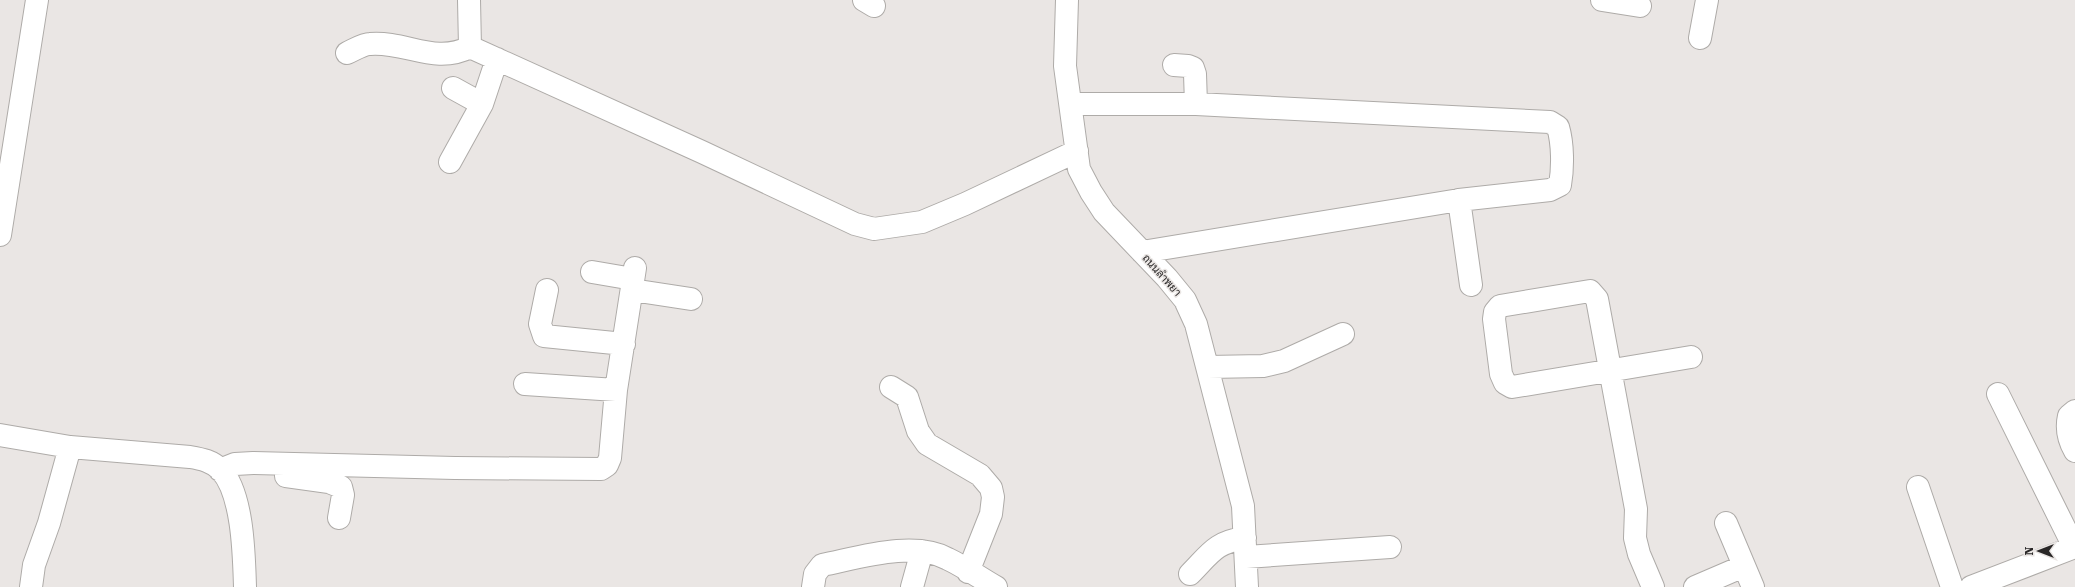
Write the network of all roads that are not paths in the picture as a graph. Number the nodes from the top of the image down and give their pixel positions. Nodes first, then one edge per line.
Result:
1 (37, 0) edge
2 (469, 0) edge
3 (1067, 0) edge
4 (1602, 0) edge
5 (1707, 0) edge
6 (1640, 6) dead end
7 (1700, 38) dead end
8 (470, 47) junction
9 (347, 53) dead end
10 (497, 59) junction
11 (1174, 65) dead end
12 (453, 88) dead end
13 (482, 104) junction
14 (1071, 104) junction
15 (1196, 104) junction
16 (1077, 151) junction
17 (450, 162) dead end
18 (1459, 200) junction
19 (0, 235) edge
20 (1142, 252) junction
21 (592, 272) dead end
22 (633, 279) junction
23 (1471, 285) dead end
24 (546, 290) dead end
25 (691, 299) dead end
26 (1343, 334) dead end
27 (624, 344) junction
28 (1692, 357) dead end
29 (1208, 367) junction
30 (1611, 371) junction
31 (525, 384) dead end
32 (891, 387) dead end
33 (616, 390) junction
34 (1998, 394) dead end
35 (2075, 411) edge
36 (0, 435) edge
37 (70, 447) junction
38 (2075, 450) edge
39 (253, 462) junction
40 (220, 470) junction
41 (1918, 487) dead end
42 (339, 518) dead end
43 (1726, 523) dead end
44 (1390, 547) dead end
45 (2074, 547) edge
46 (1245, 548) junction
47 (922, 551) junction
48 (1744, 566) junction
49 (968, 572) junction
50 (1190, 574) dead end
51 (2003, 581) edge
52 (31, 587) edge
53 (245, 587) edge
54 (812, 587) edge
55 (912, 587) edge
56 (996, 587) edge
57 (1247, 587) edge
58 (1654, 587) edge
59 (1695, 587) edge
60 (1753, 587) edge
61 (1952, 587) edge
62 (1971, 587) edge

1 - 19 street
2 - 8 street
3 - 14 street, ถนนลำพยา
4 - 6 street
5 - 7 street
8 - 9 street
8 - 10 street
10 - 13 street
10 - 16 street
11 - 15 street
12 - 13 street
13 - 17 street
14 - 15 street
14 - 16 street, ถนนลำพยา
15 - 18 street
16 - 20 street, ถนนลำพยา
18 - 20 street
18 - 23 street
20 - 29 street, ถนนลำพยา
21 - 22 street
22 - 25 street
22 - 27 street
24 - 27 street
26 - 29 street
27 - 33 street
28 - 30 street
29 - 46 street, ถนนลำพยา
30 - 30 street
30 - 58 street
31 - 33 street
32 - 49 street
33 - 39 street
34 - 45 street
35 - 38 street
36 - 37 street
37 - 40 street
37 - 52 street
39 - 40 street
39 - 42 street
40 - 53 street
41 - 61 street
43 - 48 street
44 - 46 street
45 - 51 street
46 - 50 street
46 - 57 street, ถนนลำพยา
47 - 49 street
47 - 54 street
47 - 55 street
48 - 59 street
48 - 60 street
49 - 56 street
51 - 62 street

